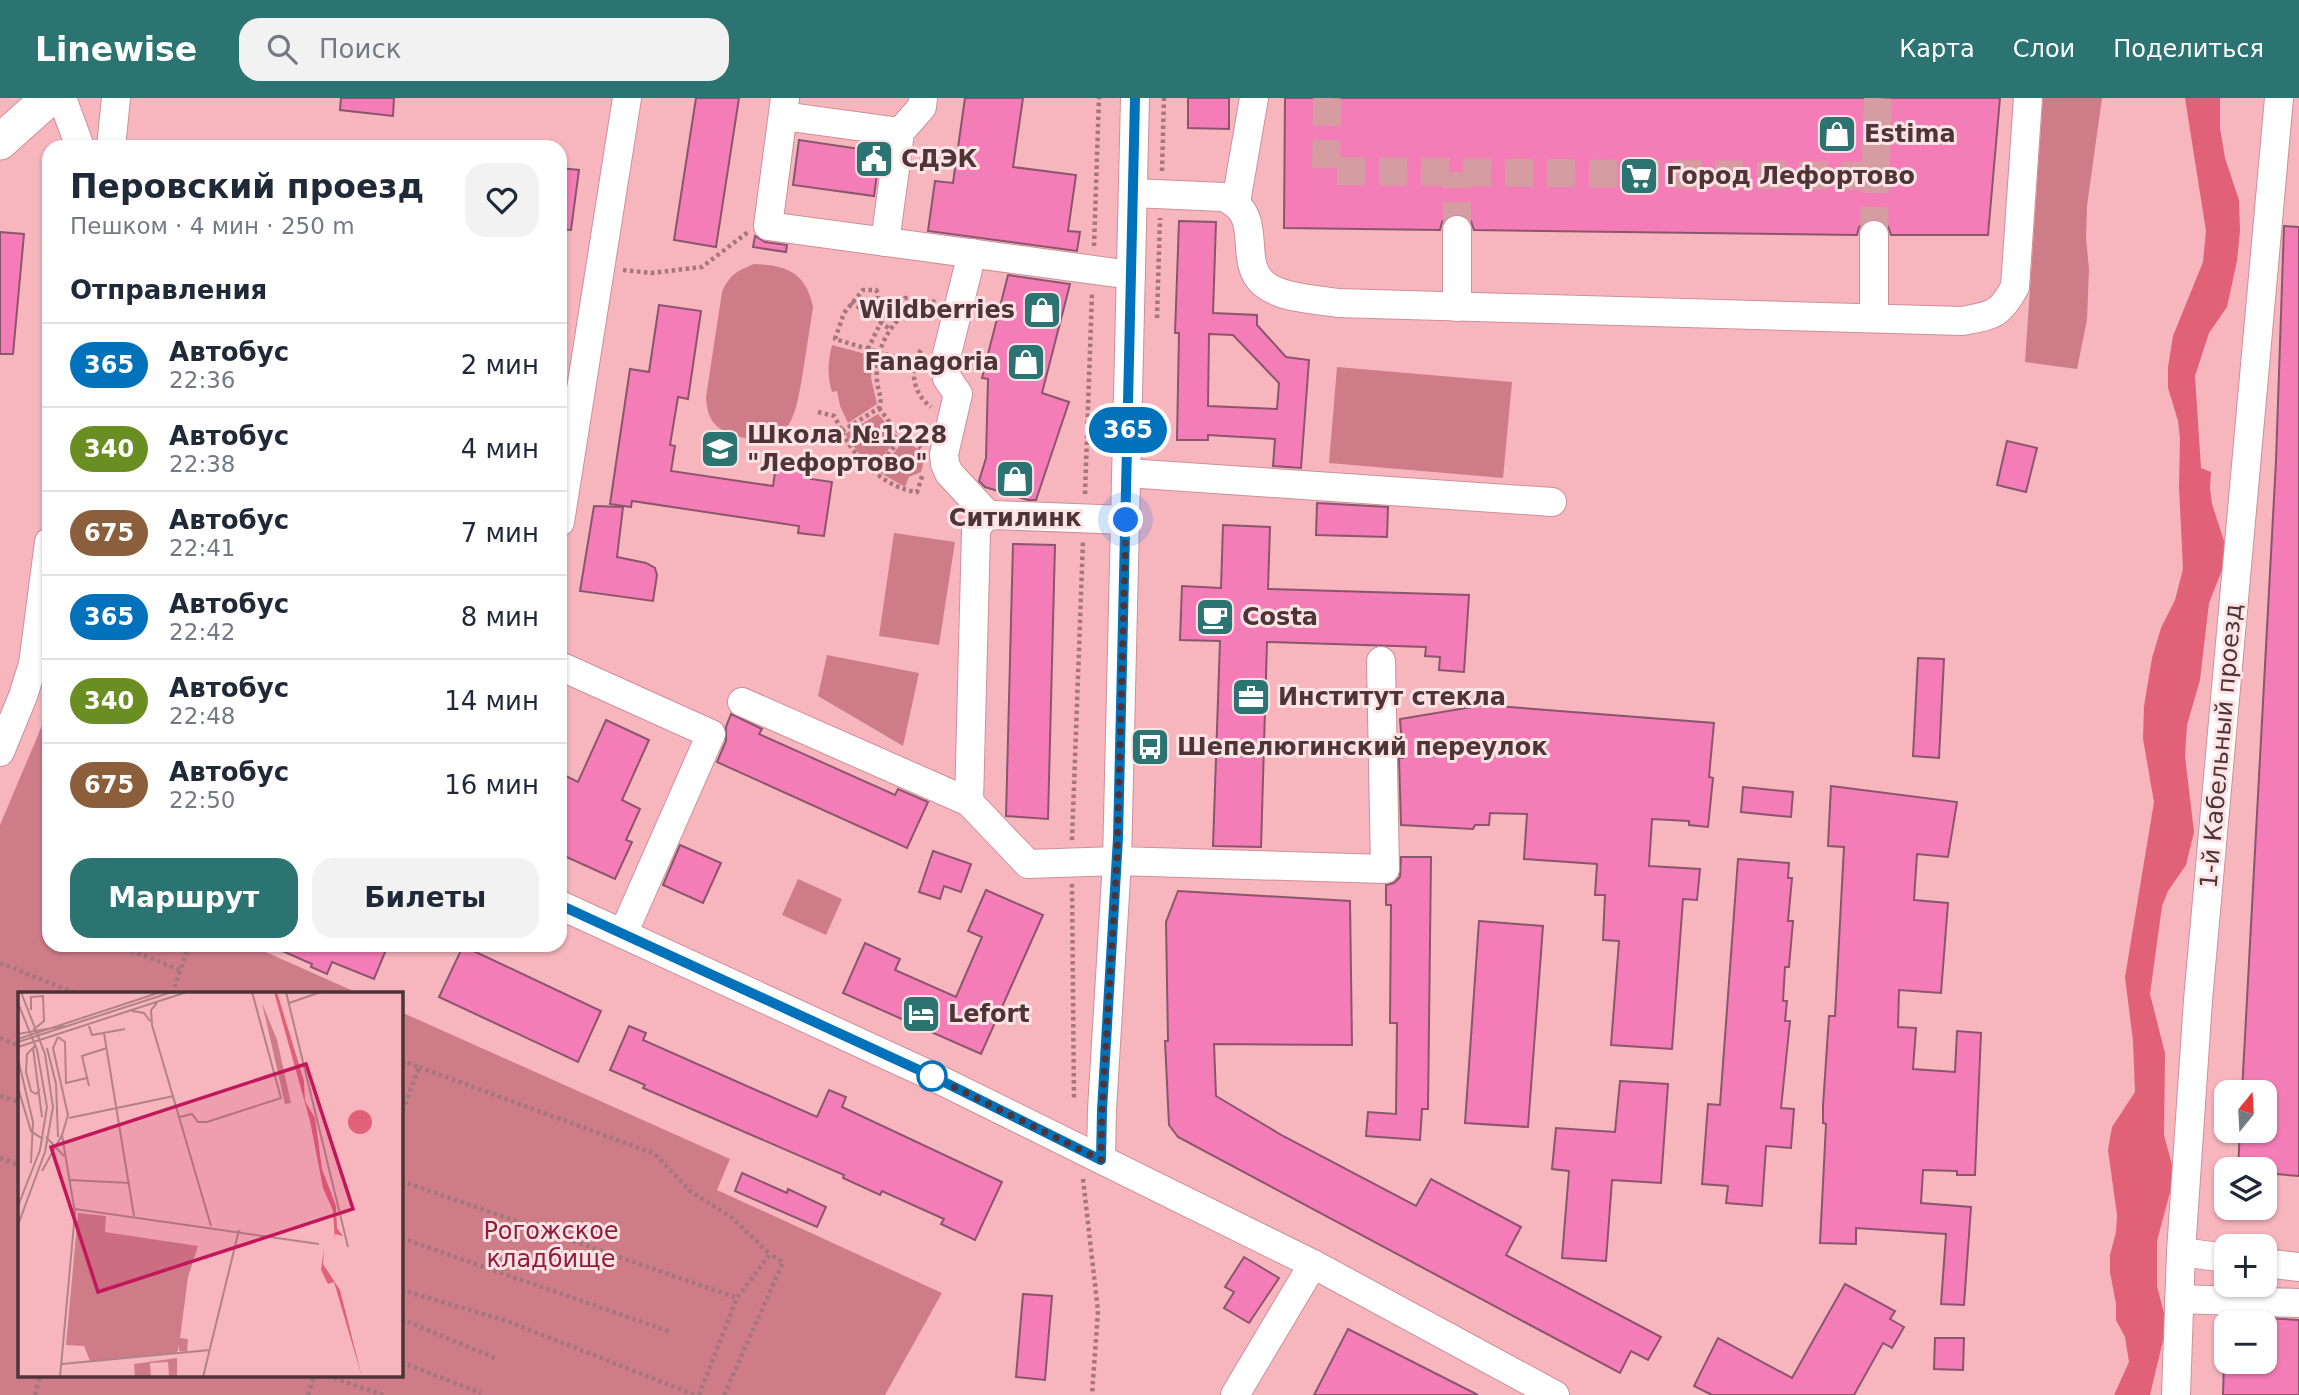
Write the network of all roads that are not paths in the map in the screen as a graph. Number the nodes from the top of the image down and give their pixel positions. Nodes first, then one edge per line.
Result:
1 (49, 98) edge
2 (62, 98) edge
3 (116, 98) edge
4 (628, 98) edge
5 (923, 98) edge
6 (1135, 98) edge
7 (1254, 98) edge
8 (2028, 98) edge
9 (2279, 98) edge
10 (784, 107) edge
11 (900, 132) junction
12 (77, 140) edge
13 (112, 140) edge
14 (0, 142) edge
15 (1133, 193) junction
16 (1236, 202) junction
17 (1457, 230) tunnel mouth
18 (1874, 235) tunnel mouth
19 (885, 242) junction
20 (972, 253) junction
21 (1131, 275) junction
22 (1457, 307) junction
23 (1874, 317) junction
24 (567, 440) edge
25 (1127, 473) junction
26 (1552, 502) dead end
27 (989, 516) junction
28 (1126, 520) junction
29 (1381, 661) dead end
30 (41, 667) edge
31 (567, 669) edge
32 (742, 702) dead end
33 (0, 752) edge
34 (969, 802) junction
35 (1117, 861) junction
36 (567, 908) edge
37 (622, 934) junction
38 (1092, 1169) junction
39 (2181, 1252) junction
40 (2214, 1256) edge
41 (1313, 1264) junction
42 (2277, 1264) edge
43 (2299, 1267) edge
44 (2179, 1299) junction
45 (2299, 1303) edge
46 (1236, 1395) edge
47 (1555, 1395) edge
48 (2176, 1395) edge

1 - 14 main road
2 - 12 street
3 - 13 street
4 - 24 street
5 - 11 street
6 - 15 street
7 - 16 street
8 - 23 street
9 - 39 street, 1-й Кабельный проезд
10 - 11 street
10 - 19 street
11 - 19 street
15 - 16 street
15 - 21 street
16 - 22 street
17 - 22 street
18 - 23 street
19 - 20 street
20 - 21 street
20 - 27 street
21 - 25 street
22 - 23 street
25 - 26 street
25 - 28 street
27 - 28 street
27 - 34 street
28 - 35 street
29 - 35 street
30 - 33 street
31 - 37 street
32 - 34 street
34 - 35 street
35 - 38 street
36 - 37 street
37 - 38 street
38 - 41 street
39 - 40 street
39 - 44 street, 1-й Кабельный проезд
41 - 46 street
41 - 47 street
42 - 43 street
44 - 45 street
44 - 48 street, 1-й Кабельный проезд

